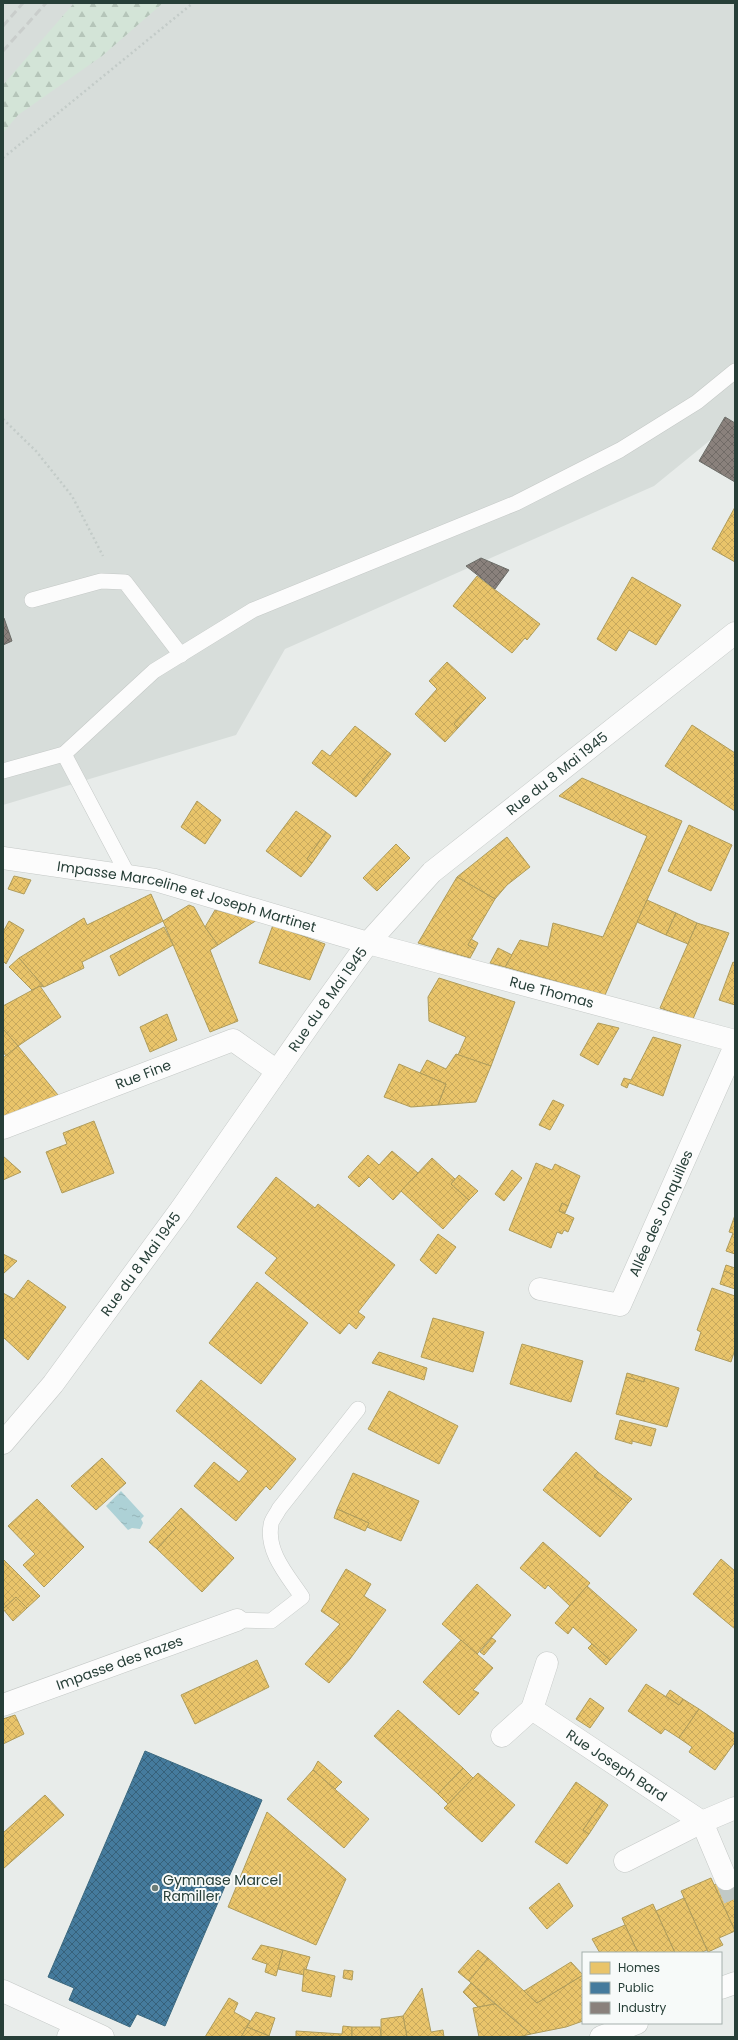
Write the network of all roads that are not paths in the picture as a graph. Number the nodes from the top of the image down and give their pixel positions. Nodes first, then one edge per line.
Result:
1 (735, 371) edge
2 (32, 600) dead end
3 (735, 633) edge
4 (181, 655) junction
5 (64, 754) junction
6 (3, 771) edge
7 (3, 858) edge
8 (129, 877) junction
9 (368, 943) junction
10 (735, 1041) edge
11 (735, 1046) edge
12 (277, 1071) junction
13 (3, 1128) edge
14 (540, 1288) dead end
15 (358, 1409) dead end
16 (3, 1443) edge
17 (237, 1620) joint
18 (547, 1663) dead end
19 (3, 1705) edge
20 (532, 1709) junction
21 (502, 1736) dead end
22 (735, 1808) edge
23 (702, 1822) junction
24 (625, 1861) dead end
25 (726, 1880) tunnel mouth
26 (735, 1982) edge
27 (722, 1988) edge
28 (3, 1991) edge
29 (634, 2024) edge
30 (72, 2030) edge
31 (103, 2037) edge
32 (601, 2037) edge

1 - 4 lane
2 - 4 lane
3 - 9 street, Rue du 8 Mai 1945
4 - 5 lane
5 - 6 lane
5 - 8 lane
7 - 8 street, Impasse Marceline et Joseph Martinet
8 - 9 street, Impasse Marceline et Joseph Martinet
9 - 10 street, Rue Thomas
9 - 12 street, Rue du 8 Mai 1945
11 - 14 street, Allée des Jonquilles
12 - 13 street, Rue Fine
12 - 16 street, Rue du 8 Mai 1945
15 - 17 lane
17 - 19 street, Impasse des Razes
18 - 20 street
20 - 21 street
20 - 23 street, Rue Joseph Bard
22 - 23 street
23 - 24 street
23 - 25 street
26 - 27 street
28 - 30 street
29 - 32 street
30 - 31 street

